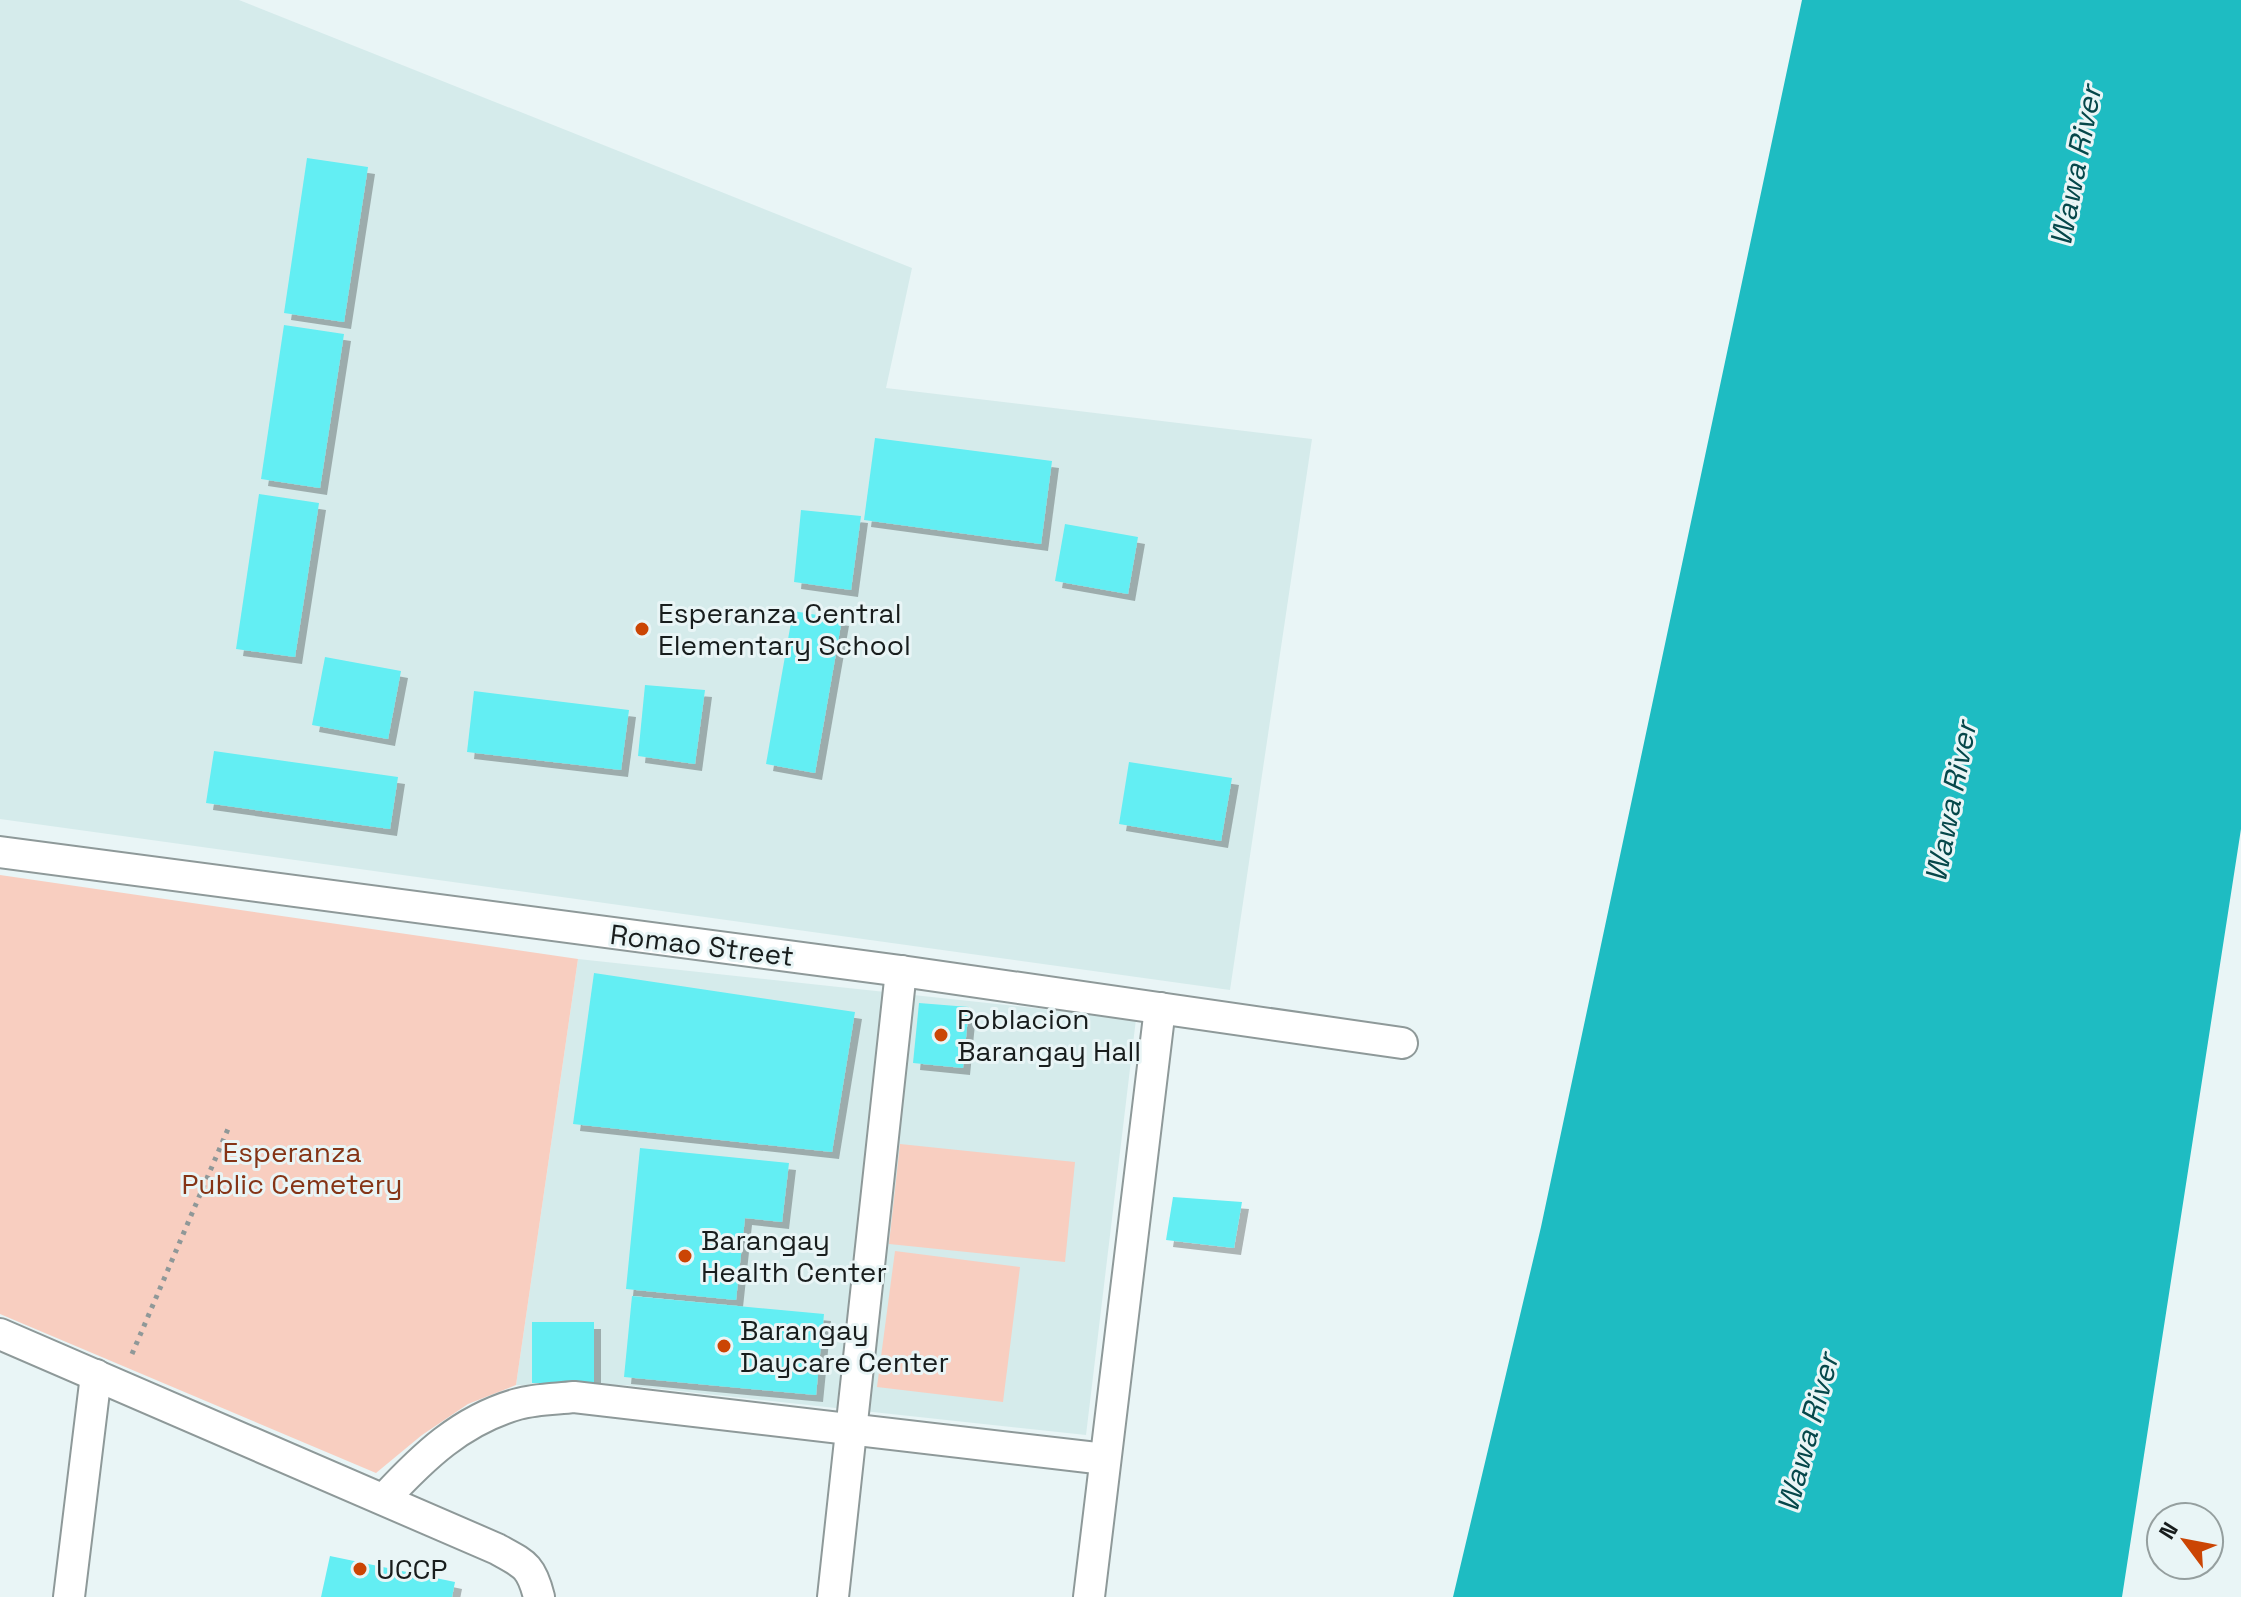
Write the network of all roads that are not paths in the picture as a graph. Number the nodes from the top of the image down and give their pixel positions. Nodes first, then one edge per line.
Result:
1 (0, 852) edge
2 (901, 971) junction
3 (1160, 1008) junction
4 (1402, 1043) dead end
5 (0, 1334) edge
6 (107, 1380) junction
7 (851, 1430) junction
8 (1105, 1459) junction
9 (384, 1499) junction
10 (69, 1597) edge
11 (539, 1597) edge
12 (833, 1597) edge
13 (1089, 1597) edge

1 - 2 street, Romao Street
2 - 3 street, Romao Street
2 - 7 street
3 - 4 street, Romao Street
3 - 8 street
5 - 6 street
6 - 9 street
6 - 10 street
7 - 8 street
7 - 9 street
7 - 12 street
8 - 13 street
9 - 11 street

